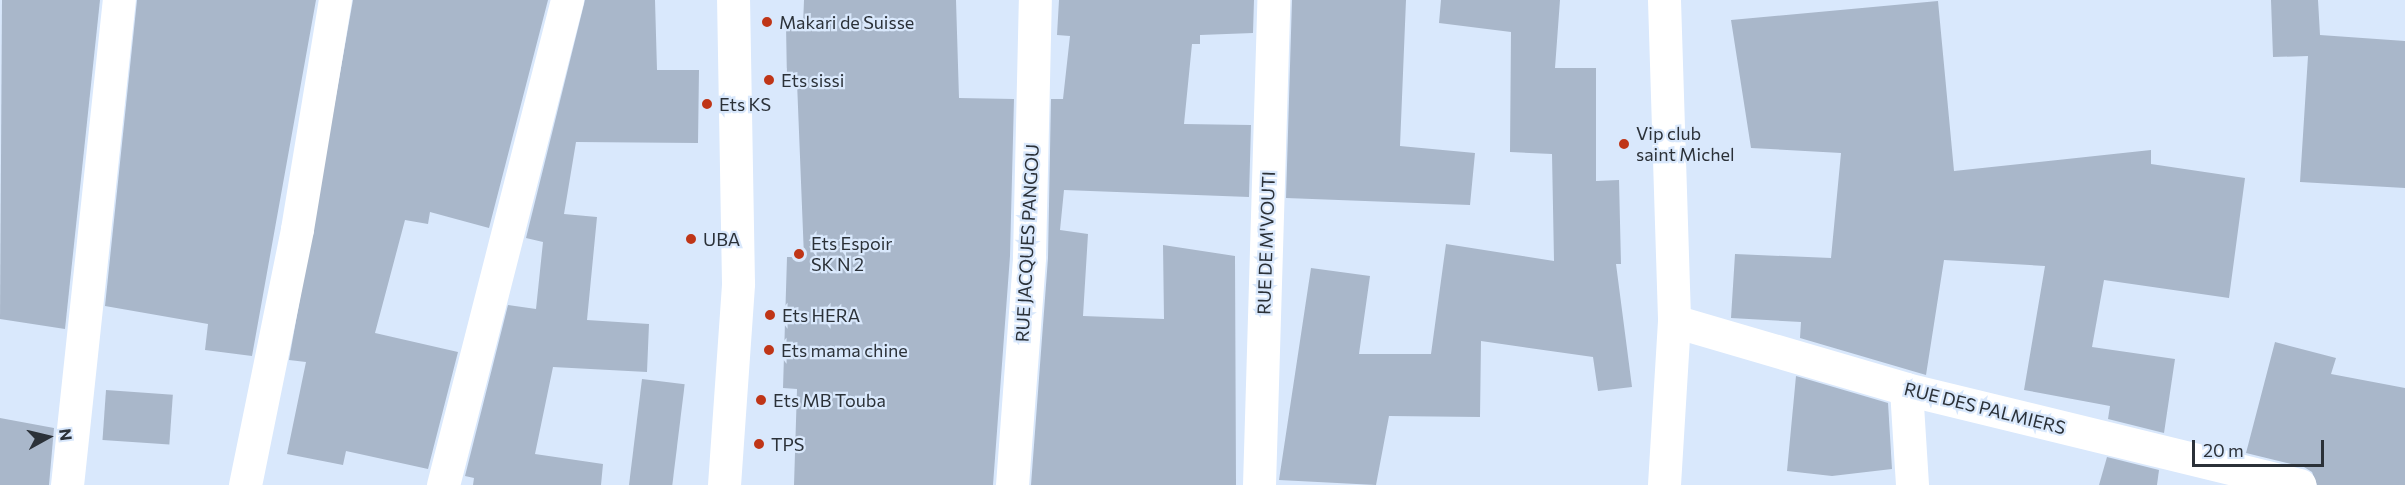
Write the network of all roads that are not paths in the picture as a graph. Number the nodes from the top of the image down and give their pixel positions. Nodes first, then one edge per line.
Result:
1 (119, 0) edge
2 (335, 0) edge
3 (567, 0) edge
4 (733, 0) edge
5 (1035, 0) edge
6 (1273, 0) edge
7 (1664, 0) edge
8 (1674, 321) junction
9 (1905, 389) junction
10 (67, 485) edge
11 (244, 485) edge
12 (443, 485) edge
13 (724, 485) edge
14 (1012, 485) edge
15 (1259, 485) edge
16 (1664, 485) edge
17 (1912, 485) edge
18 (2299, 485) edge

1 - 10 street
2 - 11 street
3 - 12 street
4 - 13 street
5 - 14 street, RUE JACQUES PANGOU
6 - 15 street, RUE DE M'VOUTI
7 - 8 street
8 - 9 street, RUE DES PALMIERS
8 - 16 street
9 - 17 street
9 - 18 street, RUE DES PALMIERS

